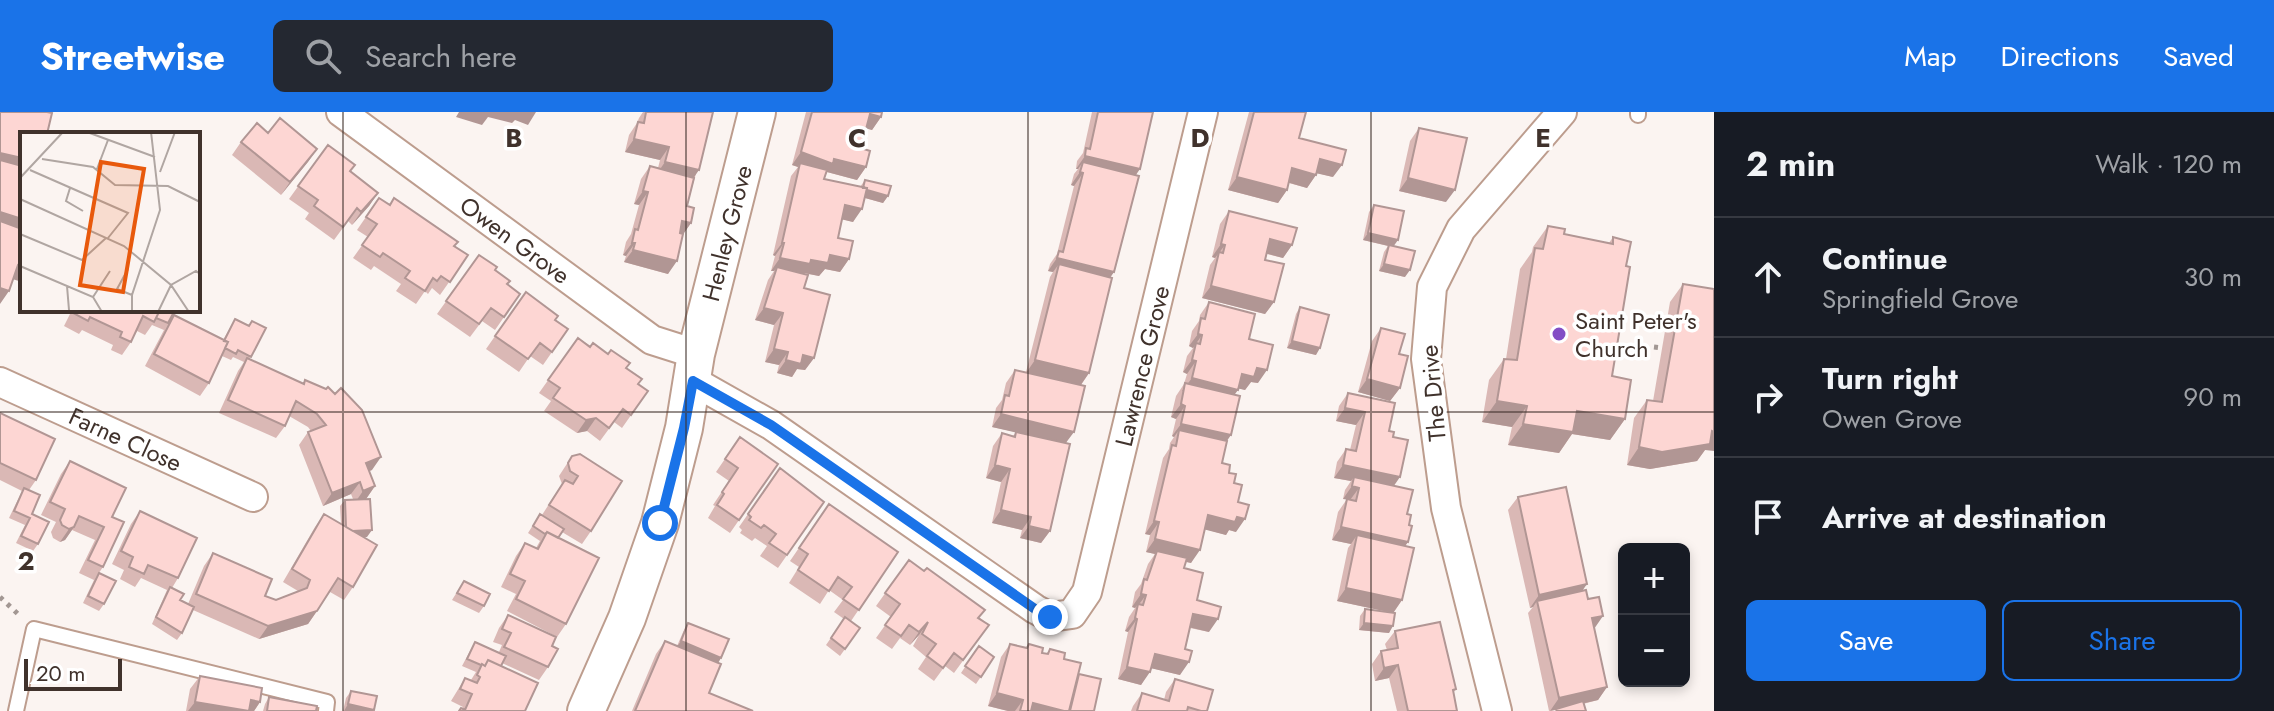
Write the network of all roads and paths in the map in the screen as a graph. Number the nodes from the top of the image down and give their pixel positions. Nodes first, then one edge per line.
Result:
1 (341, 112) edge
2 (757, 112) edge
3 (1203, 112) edge
4 (1562, 112) edge
5 (1654, 347) dead end
6 (1662, 348) dead end
7 (695, 367) junction
8 (0, 382) edge
9 (253, 497) dead end
10 (1072, 614) joint
11 (16, 711) edge
12 (326, 711) edge
13 (586, 711) edge
14 (1497, 711) edge

1 - 7 street, Owen Grove
2 - 7 street, Henley Grove
3 - 10 street, Lawrence Grove
4 - 14 street, The Drive
5 - 6 path
7 - 10 street, Owen Grove
7 - 13 street, Henley Grove
8 - 9 street, Farne Close
11 - 12 lane

